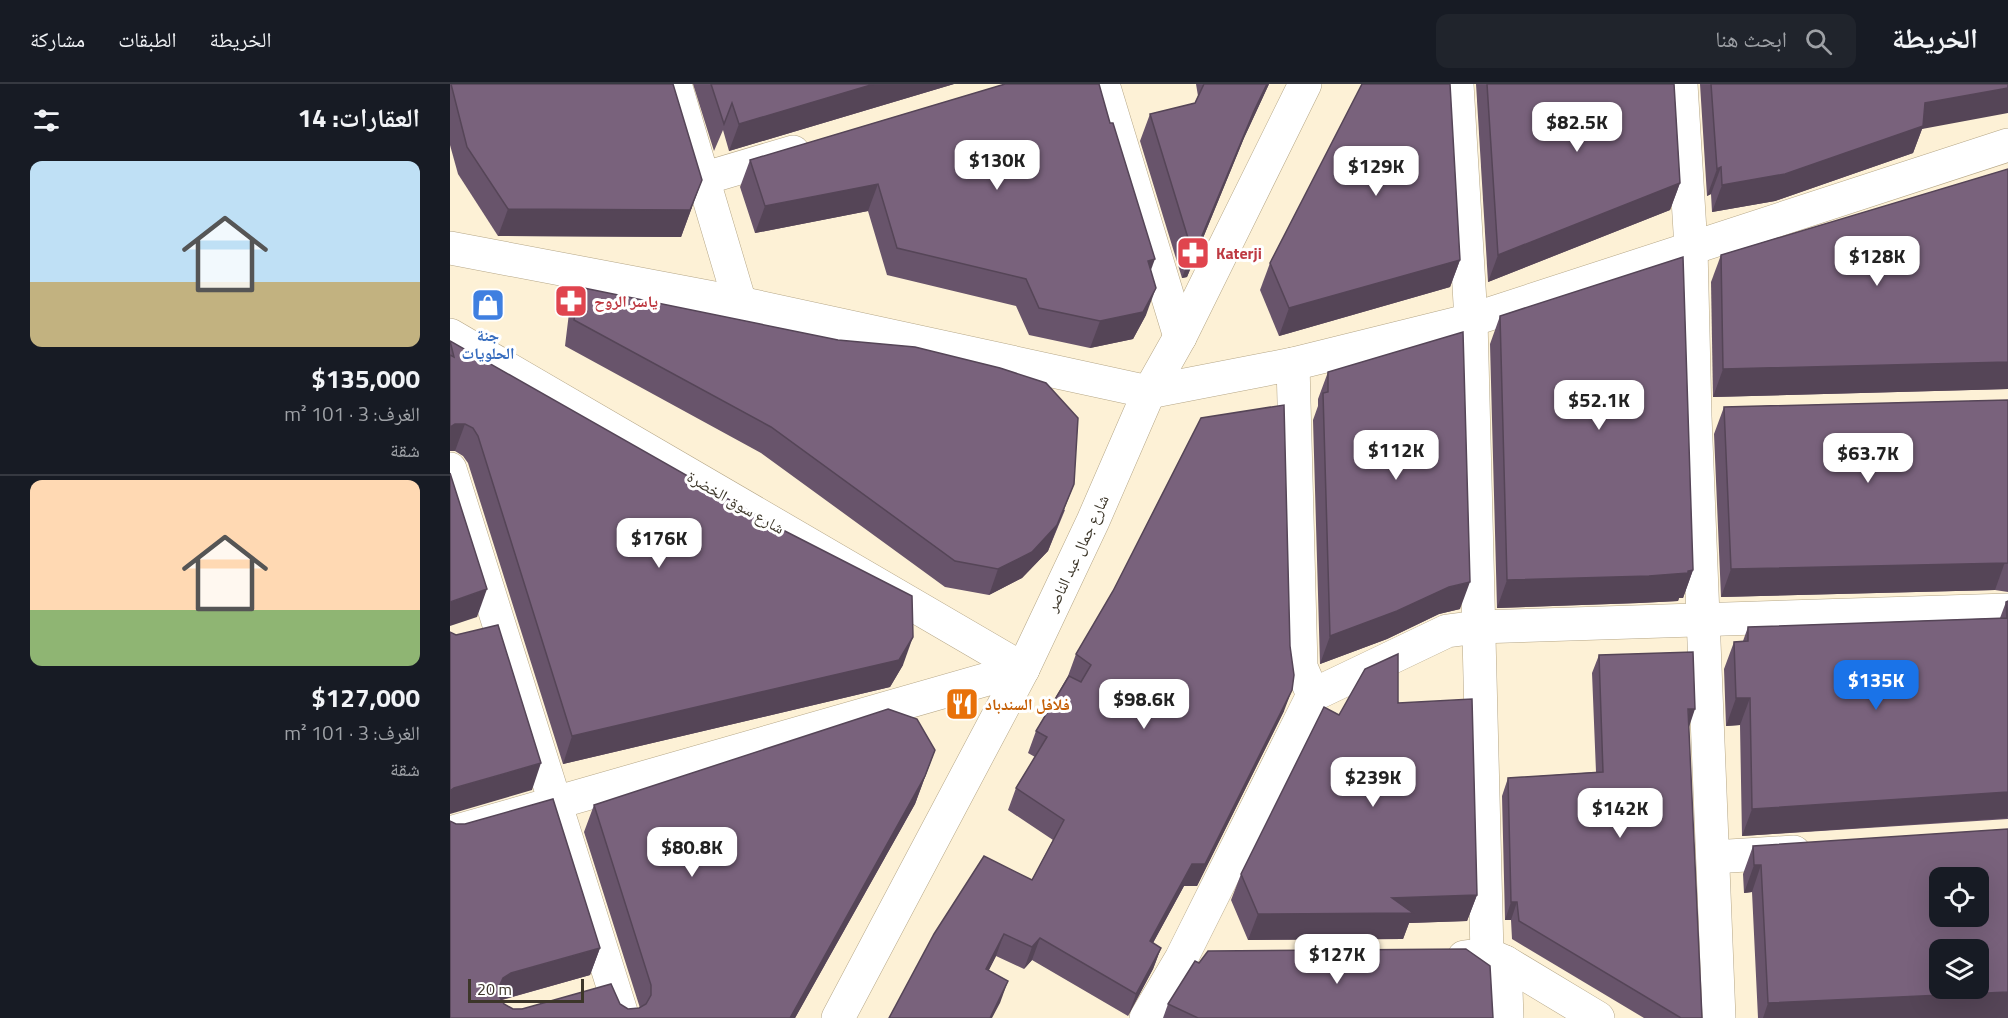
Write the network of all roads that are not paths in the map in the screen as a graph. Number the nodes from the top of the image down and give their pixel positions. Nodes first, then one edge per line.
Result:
1 (675, 84) edge
2 (1103, 84) edge
3 (1305, 84) edge
4 (1457, 84) edge
5 (1681, 84) edge
6 (827, 142) edge
7 (2008, 145) edge
8 (702, 179) junction
9 (453, 240) edge
10 (1691, 248) junction
11 (740, 303) junction
12 (1471, 320) junction
13 (450, 335) edge
14 (1180, 337) junction
15 (1293, 364) junction
16 (1149, 392) junction
17 (1729, 415) edge
18 (1695, 416) junction
19 (450, 469) edge
20 (2008, 610) edge
21 (1704, 621) junction
22 (1478, 627) junction
23 (502, 629) junction
24 (471, 638) edge
25 (1023, 669) junction
26 (1313, 695) junction
27 (556, 804) junction
28 (450, 833) edge
29 (1819, 850) edge
30 (1713, 857) junction
31 (1436, 958) edge
32 (1496, 958) junction
33 (1181, 959) junction
34 (1215, 959) edge
35 (581, 997) edge
36 (618, 1003) edge
37 (838, 1018) edge
38 (1146, 1018) edge
39 (1507, 1018) edge
40 (1598, 1018) edge
41 (1719, 1018) edge

1 - 8 street
2 - 14 street
3 - 14 street, شارع جمال عبد الناصر
4 - 12 street
5 - 10 street
6 - 8 street
7 - 10 street
8 - 11 street
9 - 11 street
10 - 12 street
10 - 18 street
11 - 16 street
12 - 15 street
12 - 22 street
13 - 25 street, شارع سوق الخضرة
14 - 16 street, شارع جمال عبد الناصر
15 - 16 street
15 - 26 street
16 - 25 street, شارع جمال عبد الناصر
17 - 18 street
18 - 21 street
19 - 23 street
20 - 21 street
21 - 22 street
21 - 30 street
22 - 26 street
22 - 32 street
23 - 24 street
23 - 27 street
25 - 27 street
25 - 37 street, شارع جمال عبد الناصر
26 - 33 street
27 - 28 street
27 - 36 street
29 - 30 street
30 - 41 street
31 - 32 street
32 - 39 street
32 - 40 street
33 - 34 street
33 - 38 street
35 - 36 street

